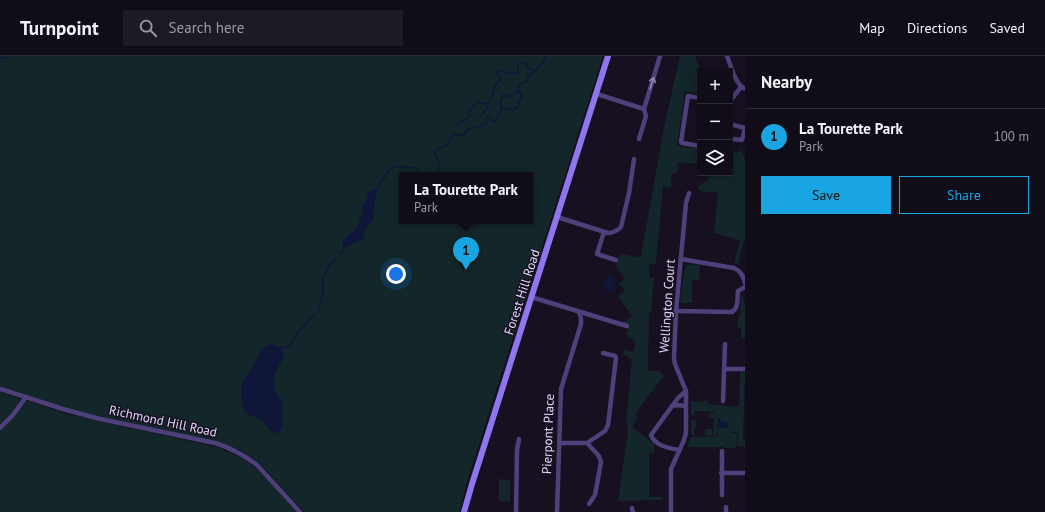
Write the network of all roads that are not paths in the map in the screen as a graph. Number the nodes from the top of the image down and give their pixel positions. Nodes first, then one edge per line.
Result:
1 (608, 56) edge
2 (660, 56) edge
3 (727, 56) edge
4 (743, 88) edge
5 (597, 94) junction
6 (697, 98) edge
7 (733, 98) edge
8 (644, 109) junction
9 (733, 125) edge
10 (745, 128) edge
11 (639, 139) dead end
12 (732, 140) edge
13 (697, 144) edge
14 (634, 159) dead end
15 (689, 194) dead end
16 (557, 217) junction
17 (604, 232) junction
18 (680, 258) junction
19 (616, 260) dead end
20 (745, 283) edge
21 (745, 287) edge
22 (531, 297) junction
23 (676, 311) junction
24 (580, 312) junction
25 (627, 326) dead end
26 (725, 344) dead end
27 (603, 353) dead end
28 (724, 369) junction
29 (745, 369) edge
30 (0, 389) edge
31 (686, 391) junction
32 (26, 397) junction
33 (723, 401) dead end
34 (672, 406) junction
35 (685, 406) junction
36 (0, 428) edge
37 (519, 439) dead end
38 (587, 443) junction
39 (559, 444) junction
40 (679, 450) junction
41 (722, 452) dead end
42 (745, 472) edge
43 (721, 473) junction
44 (722, 494) dead end
45 (589, 504) dead end
46 (300, 512) edge
47 (464, 512) edge
48 (516, 512) edge
49 (557, 512) edge
50 (671, 512) edge

1 - 5 street, Forest Hill Road
8 -> 2 street
3 - 4 street
4 - 7 street
5 - 8 street
5 - 16 street, Forest Hill Road
6 - 13 street
8 - 11 street
9 - 10 street
10 - 12 street
14 - 17 street
15 - 18 street, Wellington Court
16 - 17 street
16 - 22 street, Forest Hill Road
17 - 19 street
18 - 20 street
18 - 23 street, Wellington Court
21 - 23 street
22 - 24 street
22 - 47 street, Forest Hill Road
23 - 31 street, Wellington Court
24 - 25 street
24 - 39 street, Pierpont Place
26 - 28 street
27 - 38 street
28 - 29 street
28 - 33 street
30 - 32 street, Richmond Hill Road
31 - 34 street
31 - 35 street, Wellington Court
32 - 36 street
32 - 46 street, Richmond Hill Road
34 - 35 street
34 - 40 street
35 - 40 street, Wellington Court
37 - 48 street
38 - 39 street
38 - 45 street
39 - 49 street, Pierpont Place
40 - 50 street, Wellington Court
41 - 43 street
42 - 43 street
43 - 44 street

